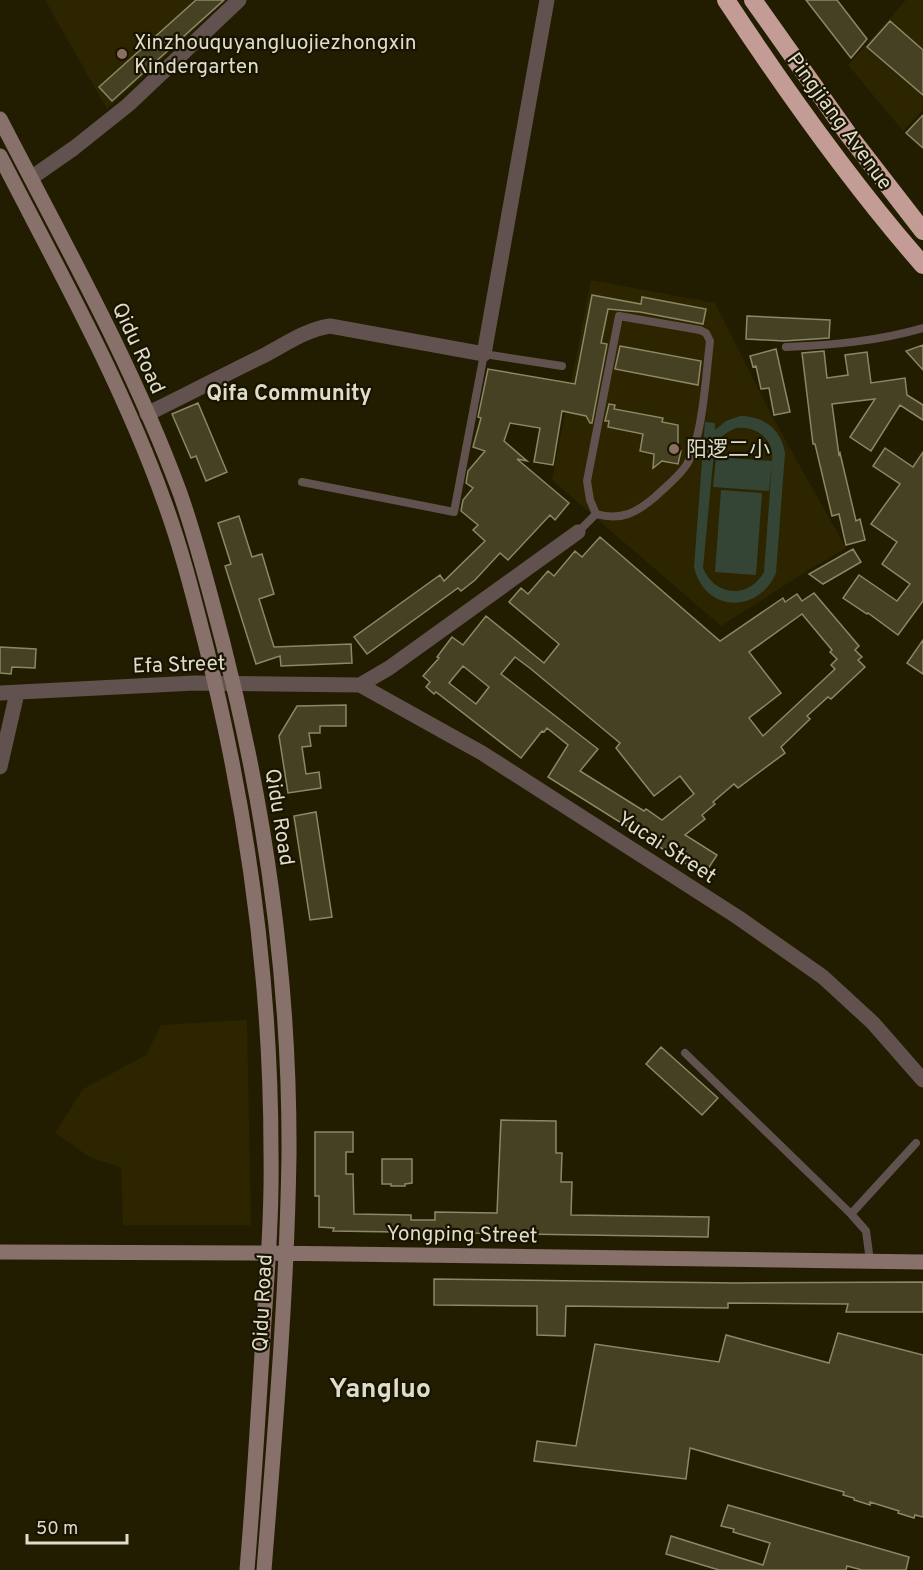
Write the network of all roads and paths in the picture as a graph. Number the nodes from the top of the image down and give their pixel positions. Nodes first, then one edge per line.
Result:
1 (239, 0) edge
2 (547, 0) edge
3 (726, 0) edge
4 (753, 0) edge
5 (0, 118) edge
6 (0, 156) edge
7 (31, 178) junction
8 (923, 231) edge
9 (923, 265) edge
10 (923, 328) edge
11 (786, 347) dead end
12 (484, 354) junction
13 (562, 366) dead end
14 (147, 414) junction
15 (302, 482) dead end
16 (596, 514) junction
17 (578, 532) joint
18 (215, 683) junction
19 (233, 683) junction
20 (360, 685) junction
21 (0, 693) edge
22 (17, 693) junction
23 (0, 767) edge
24 (686, 1053) dead end
25 (923, 1080) edge
26 (916, 1143) dead end
27 (851, 1214) junction
28 (0, 1252) edge
29 (268, 1253) junction
30 (286, 1253) junction
31 (870, 1261) junction
32 (923, 1262) edge
33 (247, 1570) edge
34 (264, 1570) edge

1 - 7 street
2 - 12 street
3 - 9 highway, Pingjiang Avenue
4 - 8 highway, Pingjiang Avenue
5 - 7 street, Qidu Road
6 - 18 street, Qidu Road
7 - 14 street, Qidu Road
10 - 11 lane
12 - 13 lane
12 - 14 street
12 - 15 lane
14 - 19 street, Qidu Road
16 - 16 lane
16 - 17 lane
17 - 20 street
18 - 19 street, Efa Street
18 - 22 street, Efa Street
18 - 29 street, Qidu Road
19 - 20 street, Efa Street
19 - 30 street, Qidu Road
20 - 25 street, Yucai Street
21 - 22 street, Efa Street
22 - 23 street
24 - 27 lane
26 - 27 lane
27 - 31 lane
28 - 29 street, Yongping Street
29 - 30 street, Yongping Street
29 - 33 street, Qidu Road
30 - 31 street, Yongping Street
30 - 34 street, Qidu Road
31 - 32 street, Yongping Street

